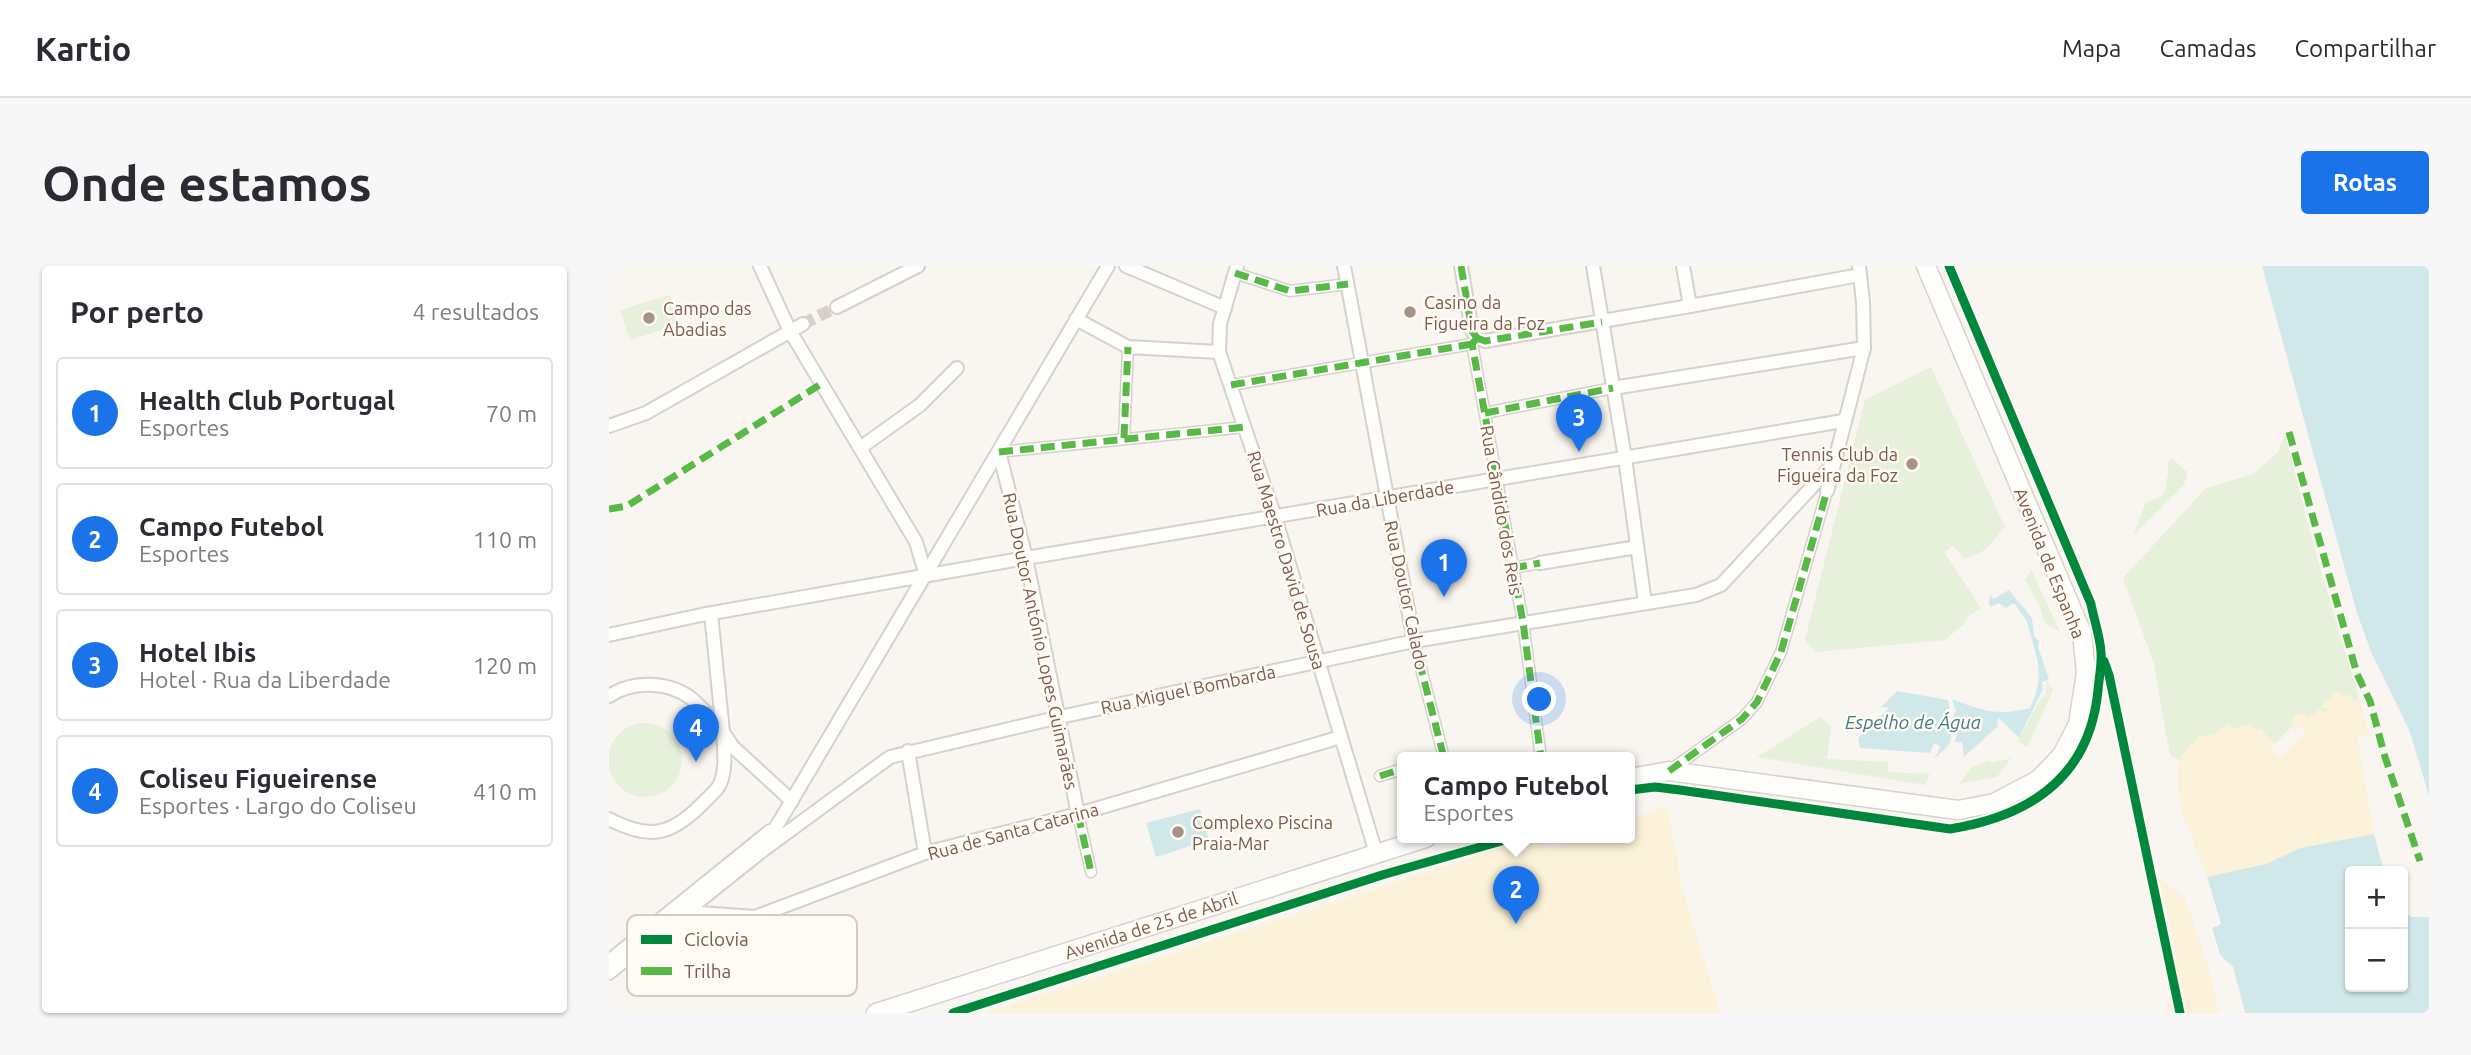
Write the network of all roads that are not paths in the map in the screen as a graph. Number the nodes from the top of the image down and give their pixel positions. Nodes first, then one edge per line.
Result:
1 (760, 266) edge
2 (918, 266) edge
3 (1108, 266) edge
4 (1126, 266) edge
5 (1344, 266) edge
6 (1461, 266) edge
7 (1593, 266) edge
8 (1683, 266) edge
9 (1926, 266) edge
10 (1236, 270) edge
11 (1859, 271) edge
12 (1347, 284) junction
13 (1690, 306) junction
14 (837, 307) tunnel mouth
15 (1225, 308) junction
16 (1076, 319) junction
17 (1602, 322) junction
18 (803, 324) tunnel mouth
19 (790, 331) junction
20 (1475, 341) junction
21 (1128, 347) junction
22 (1864, 348) junction
23 (1219, 352) junction
24 (1362, 363) junction
25 (957, 368) dead end
26 (1231, 385) junction
27 (1613, 388) junction
28 (1485, 413) junction
29 (1843, 421) junction
30 (609, 426) edge
31 (1245, 427) junction
32 (1124, 438) junction
33 (860, 448) junction
34 (999, 452) junction
35 (1625, 458) junction
36 (1835, 463) junction
37 (1498, 478) junction
38 (1827, 491) joint
39 (1387, 498) junction
40 (1275, 517) junction
41 (1637, 547) junction
42 (1026, 558) junction
43 (1540, 563) joint
44 (1513, 568) junction
45 (926, 576) junction
46 (1645, 603) junction
47 (711, 614) junction
48 (1523, 622) junction
49 (609, 635) edge
50 (1415, 641) junction
51 (1318, 661) junction
52 (609, 696) edge
53 (1060, 717) junction
54 (723, 732) junction
55 (1341, 737) junction
56 (908, 751) junction
57 (1441, 752) edge
58 (1540, 752) edge
59 (1397, 771) edge
60 (1669, 771) junction
61 (1380, 776) dead end
62 (1635, 777) edge
63 (792, 801) junction
64 (1078, 814) junction
65 (609, 819) edge
66 (776, 827) junction
67 (1409, 843) edge
68 (762, 851) junction
69 (925, 853) junction
70 (1376, 853) junction
71 (1091, 872) dead end
72 (686, 912) junction
73 (666, 915) edge
74 (682, 915) edge
75 (738, 915) edge
76 (758, 915) edge
77 (627, 947) edge
78 (627, 959) edge
79 (609, 961) edge
80 (609, 973) edge
81 (876, 1013) edge

1 - 19 street
2 - 14 street
3 - 16 street
4 - 15 street
5 - 12 street, Rua Doutor Calado
6 - 20 street, Rua Cândido dos Reis
7 - 17 street
8 - 13 street
9 - 60 main road, Avenida de Espanha
10 - 12 street
10 - 15 street, Rua Maestro David de Sousa
11 - 13 street
11 - 22 street
12 - 24 street, Rua Doutor Calado
13 - 17 street
15 - 23 street, Rua Maestro David de Sousa
16 - 21 street
16 - 34 street
17 - 20 street
17 - 27 street
18 - 19 street
19 - 30 street
19 - 33 street
20 - 24 street
20 - 28 street, Rua Cândido dos Reis
21 - 23 street
21 - 32 street
22 - 27 street
22 - 29 street
23 - 26 street, Rua Maestro David de Sousa
24 - 26 street
24 - 39 street, Rua Doutor Calado
25 - 33 street
26 - 31 street, Rua Maestro David de Sousa
27 - 28 street
27 - 35 street
28 - 37 street, Rua Cândido dos Reis
29 - 35 street, Rua da Liberdade
29 - 36 street
31 - 32 street
31 - 40 street, Rua Maestro David de Sousa
32 - 34 street
33 - 45 street
34 - 42 street, Rua Doutor António Lopes Guimarães
34 - 45 street
35 - 37 street, Rua da Liberdade
35 - 41 street
36 - 38 street
36 - 46 street, Rua Miguel Bombarda
37 - 39 street, Rua da Liberdade
37 - 44 street, Rua Cândido dos Reis
38 - 60 street
39 - 40 street, Rua da Liberdade
39 - 50 street, Rua Doutor Calado
40 - 42 street, Rua da Liberdade
40 - 51 street, Rua Maestro David de Sousa
41 - 43 street
41 - 46 street
42 - 45 street, Rua da Liberdade
42 - 53 street, Rua Doutor António Lopes Guimarães
43 - 44 street
44 - 48 street, Rua Cândido dos Reis
45 - 47 street, Rua da Liberdade
45 - 63 street
46 - 48 street, Rua Miguel Bombarda
47 - 49 street, Rua da Liberdade
47 - 54 street
48 - 50 street, Rua Miguel Bombarda
48 - 58 street, Rua Cândido dos Reis
50 - 51 street, Rua Miguel Bombarda
50 - 57 street, Rua Doutor Calado
51 - 53 street, Rua Miguel Bombarda
51 - 55 street, Rua Maestro David de Sousa
52 - 54 street
53 - 56 street, Rua Miguel Bombarda
53 - 64 street, Rua Doutor António Lopes Guimarães
54 - 63 street
54 - 65 street
55 - 64 street, Rua de Santa Catarina
55 - 70 street, Rua Maestro David de Sousa
56 - 68 street, Rua Miguel Bombarda
56 - 69 street
59 - 61 street
60 - 62 main road
63 - 66 street
64 - 69 street, Rua de Santa Catarina
64 - 71 street, Rua Doutor António Lopes Guimarães
66 - 68 street
66 - 73 street
67 - 70 main road, Avenida de 25 de Abril
68 - 72 street, Rua Miguel Bombarda
69 - 76 street, Rua de Santa Catarina
70 - 81 main road, Avenida de 25 de Abril
72 - 74 street, Rua Miguel Bombarda
72 - 75 street, Rua de Santa Catarina
77 - 79 street
78 - 80 street, Rua Miguel Bombarda

